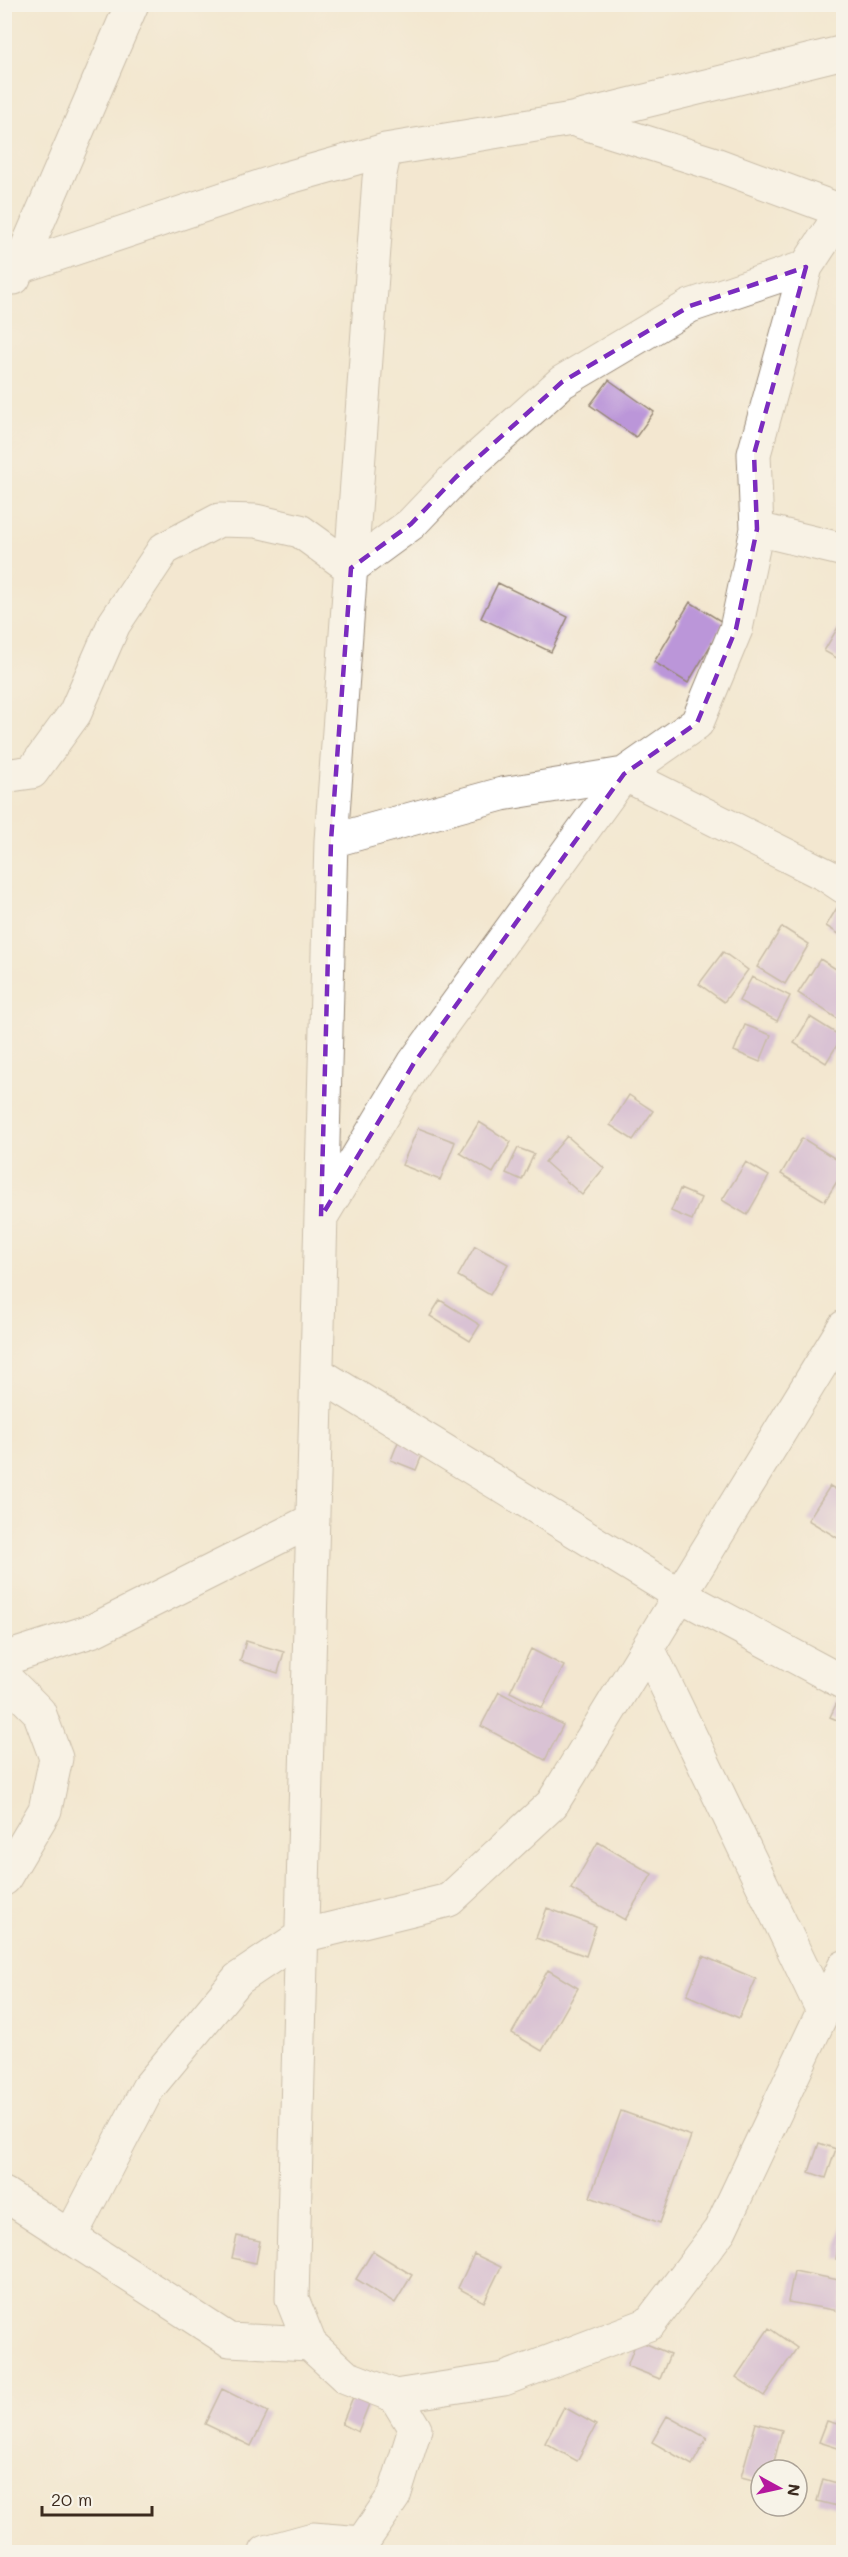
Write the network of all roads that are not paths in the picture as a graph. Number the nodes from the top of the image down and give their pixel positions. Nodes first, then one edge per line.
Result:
1 (132, 4) edge
2 (843, 52) edge
3 (572, 119) junction
4 (385, 150) junction
5 (843, 211) edge
6 (806, 267) junction
7 (13, 268) edge
8 (4, 295) edge
9 (757, 529) junction
10 (843, 550) edge
11 (351, 568) junction
12 (624, 774) junction
13 (4, 777) edge
14 (332, 840) junction
15 (843, 887) edge
16 (321, 1217) junction
17 (843, 1327) edge
18 (317, 1373) junction
19 (313, 1520) junction
20 (680, 1595) junction
21 (648, 1648) junction
22 (4, 1659) edge
23 (4, 1677) edge
24 (843, 1683) edge
25 (4, 1879) edge
26 (302, 1936) junction
27 (843, 1967) edge
28 (823, 2011) junction
29 (4, 2194) edge
30 (70, 2237) junction
31 (310, 2344) junction
32 (395, 2397) junction
33 (360, 2548) edge
34 (266, 2553) edge

1 - 7 street
2 - 3 street
3 - 4 street
3 - 5 street
4 - 7 street
4 - 11 street
5 - 6 street
6 - 9 street
6 - 11 street
7 - 8 street
9 - 10 street
9 - 12 street
11 - 13 street
11 - 14 street
12 - 14 street
12 - 15 street
12 - 16 street
14 - 16 street
16 - 18 street
17 - 20 street
18 - 19 street
18 - 20 street
19 - 22 street
19 - 26 street
20 - 21 street
20 - 24 street
21 - 26 street
21 - 28 street
23 - 25 street
26 - 30 street
26 - 31 street
27 - 28 street
28 - 32 street
29 - 30 street
30 - 31 street
31 - 32 street
32 - 33 street
33 - 34 street

